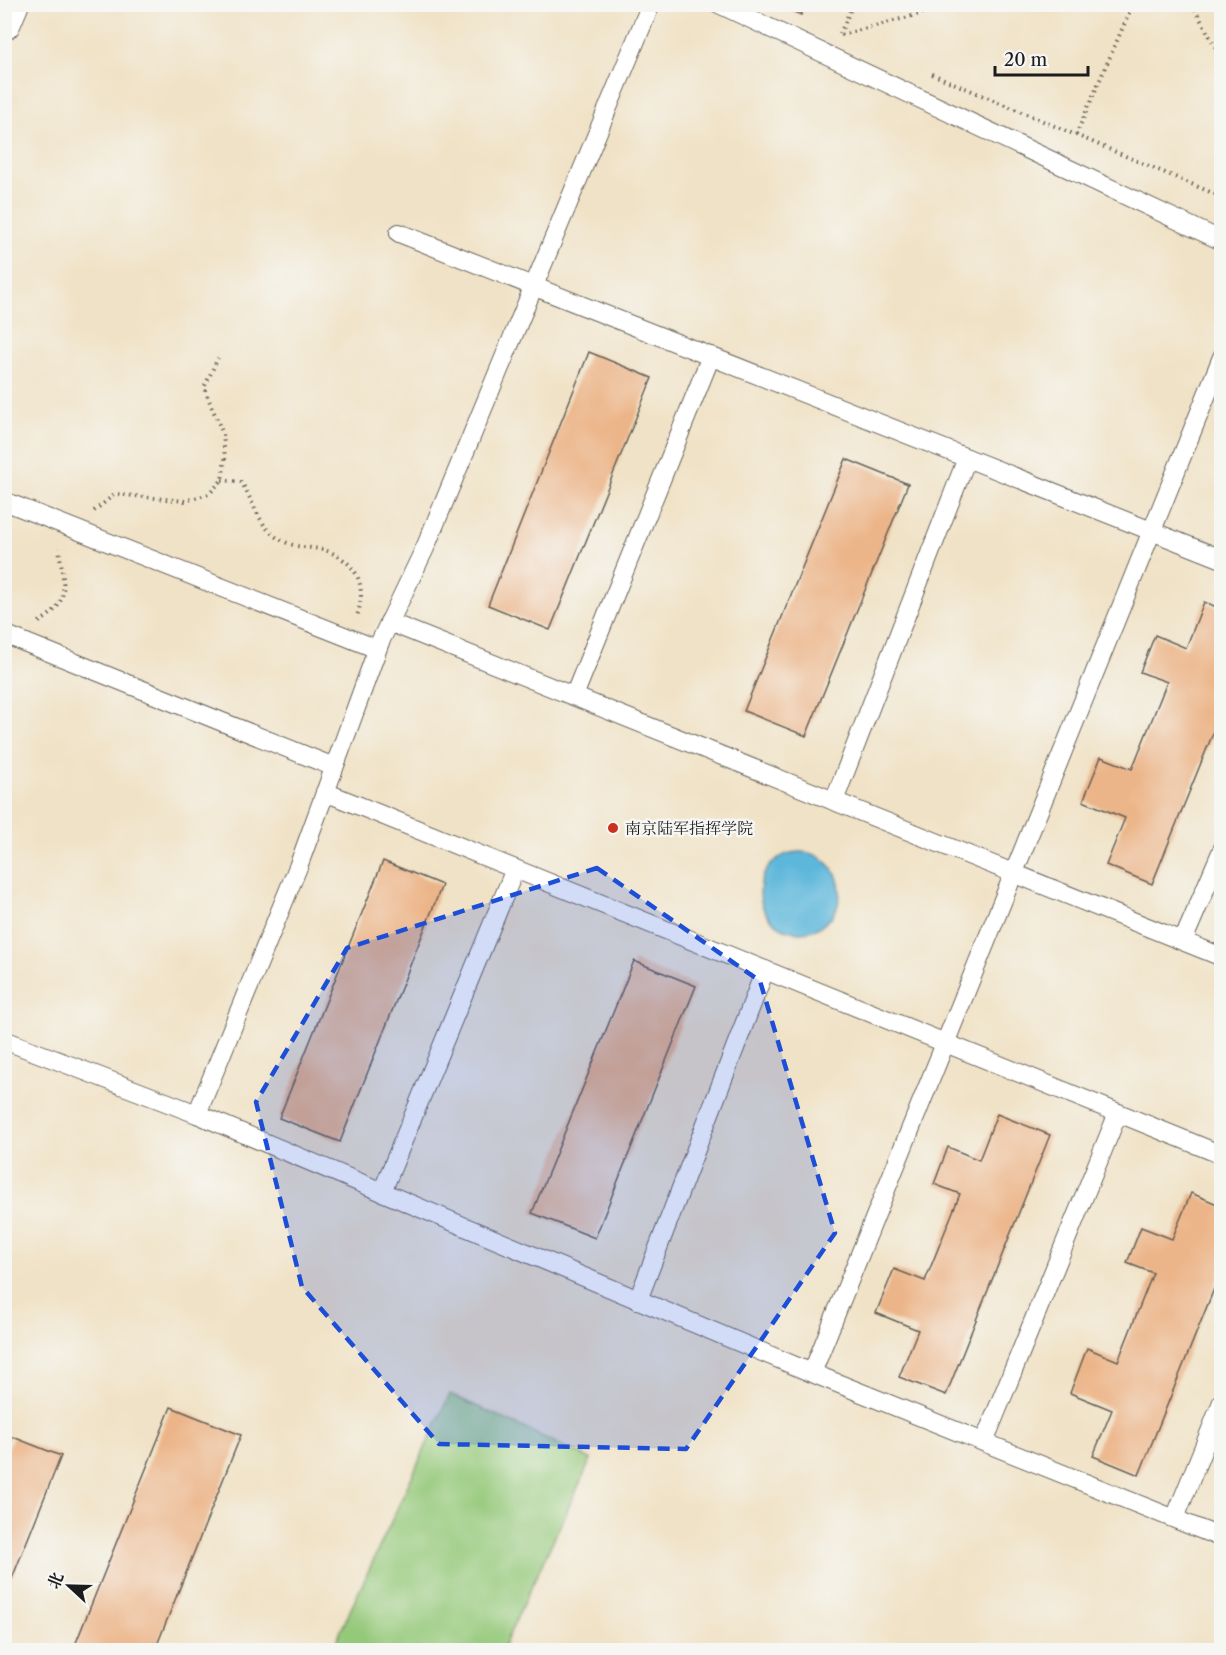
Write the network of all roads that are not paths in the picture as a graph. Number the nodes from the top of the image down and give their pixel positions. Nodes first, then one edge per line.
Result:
1 (12, 4) edge
2 (651, 4) edge
3 (719, 4) edge
4 (4, 24) edge
5 (399, 233) dead end
6 (1221, 241) edge
7 (534, 285) junction
8 (711, 356) junction
9 (1221, 357) edge
10 (967, 458) junction
11 (4, 501) edge
12 (1152, 530) junction
13 (1221, 559) edge
14 (389, 622) junction
15 (6, 635) edge
16 (377, 649) junction
17 (574, 696) junction
18 (334, 766) junction
19 (325, 792) junction
20 (834, 801) junction
21 (1221, 850) edge
22 (515, 869) junction
23 (1014, 873) junction
24 (1184, 941) junction
25 (1221, 957) edge
26 (765, 970) junction
27 (4, 1041) edge
28 (945, 1043) junction
29 (1118, 1113) junction
30 (197, 1114) junction
31 (1221, 1155) edge
32 (382, 1192) junction
33 (638, 1300) junction
34 (812, 1373) junction
35 (1221, 1402) edge
36 (984, 1442) junction
37 (1175, 1518) junction
38 (1221, 1538) edge

1 - 4 street
2 - 7 lane
3 - 6 lane
5 - 7 lane
7 - 8 lane
7 - 14 lane
8 - 10 lane
8 - 17 lane
9 - 12 lane
10 - 12 lane
10 - 20 lane
11 - 16 lane
12 - 13 lane
12 - 23 lane
14 - 16 lane
14 - 17 lane
15 - 18 lane
16 - 18 lane
17 - 20 lane
18 - 19 lane
19 - 22 lane
19 - 30 lane
20 - 23 lane
21 - 24 lane
22 - 26 lane
22 - 32 lane
23 - 24 lane
23 - 28 lane
24 - 25 lane
26 - 28 lane
26 - 33 lane
27 - 30 lane
28 - 29 lane
28 - 34 lane
29 - 31 lane
29 - 36 lane
30 - 32 lane
32 - 33 lane
33 - 34 lane
34 - 36 lane
35 - 37 lane
36 - 37 lane
37 - 38 lane

